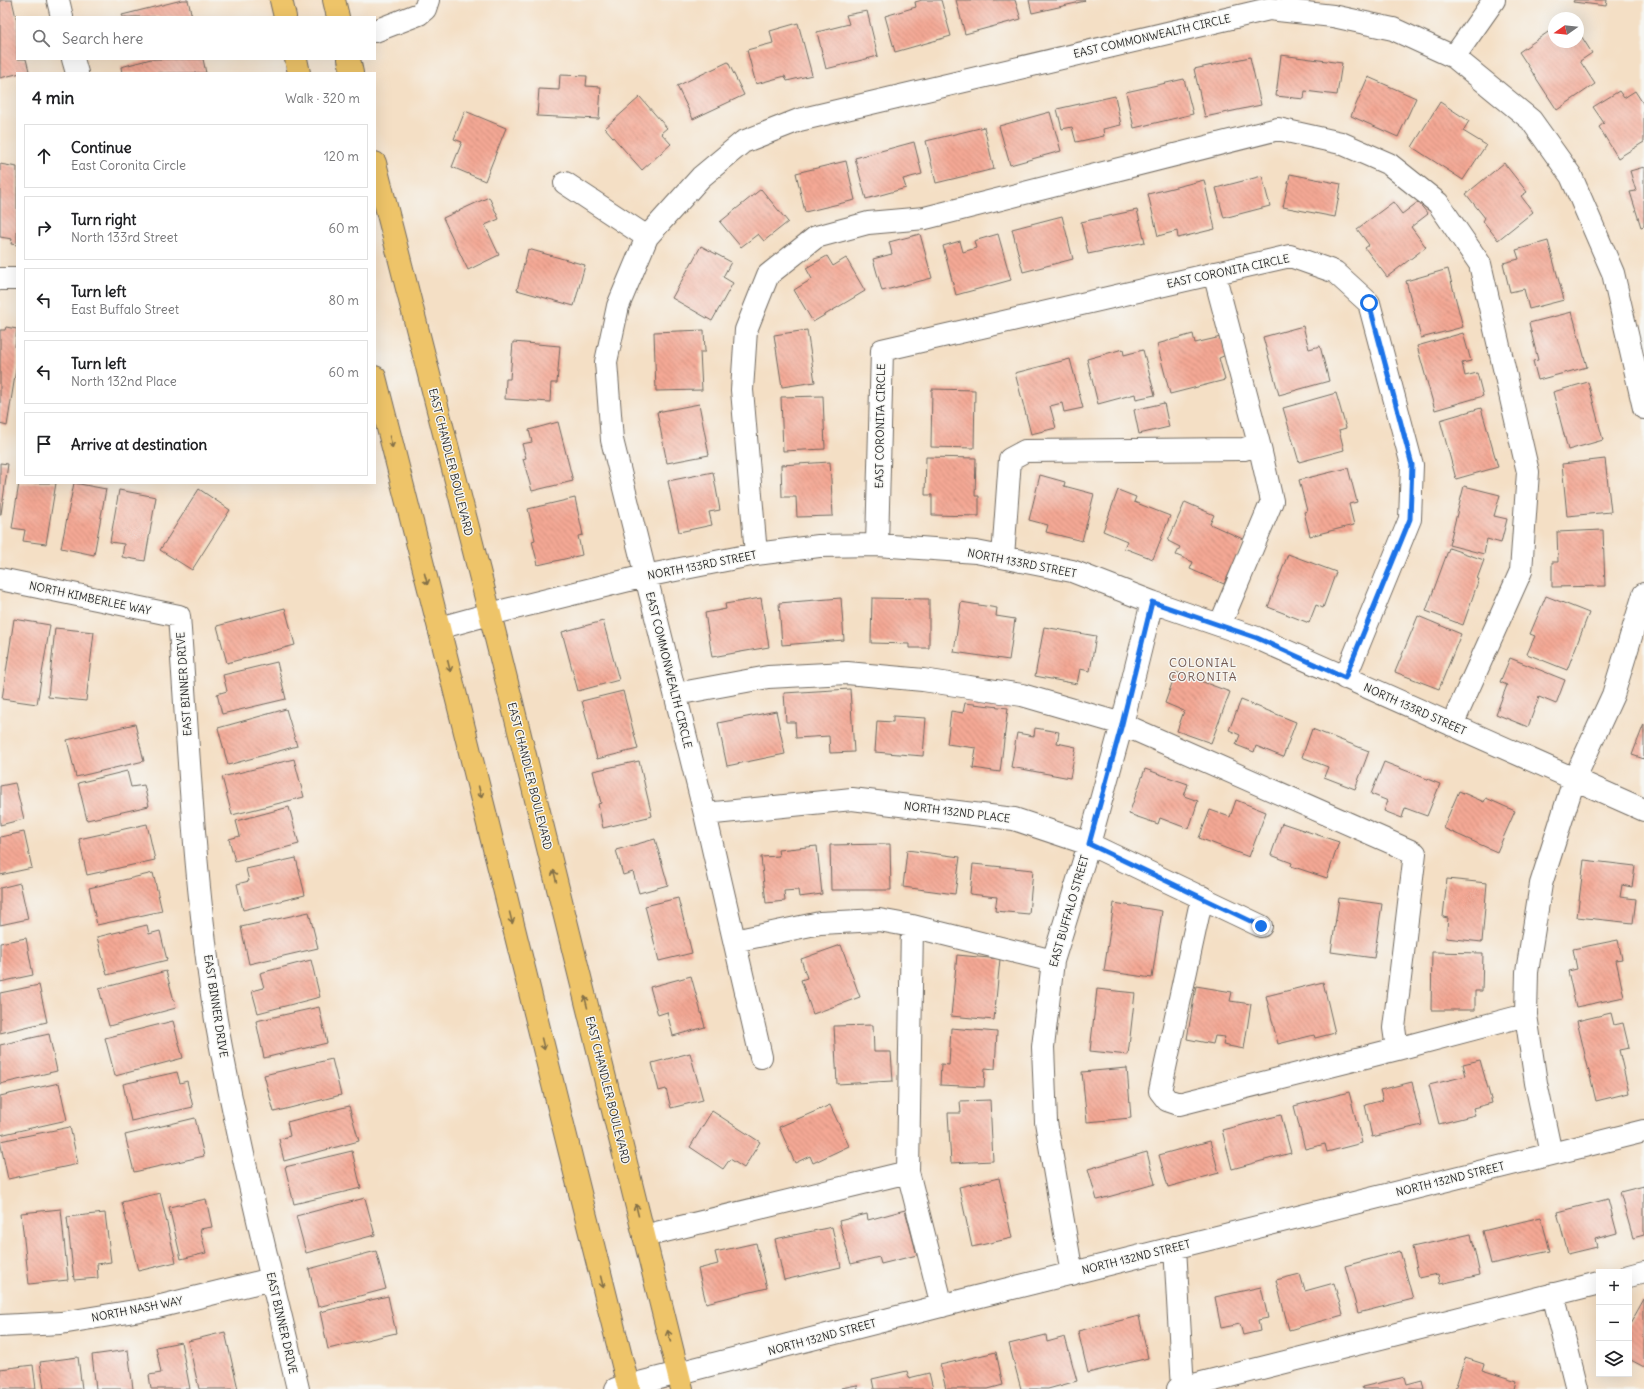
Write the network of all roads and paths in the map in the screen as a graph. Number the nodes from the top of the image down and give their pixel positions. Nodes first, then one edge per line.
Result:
1 (58, 0) edge
2 (281, 0) edge
3 (334, 0) edge
4 (428, 0) edge
5 (1494, 0) edge
6 (62, 16) edge
7 (285, 16) edge
8 (338, 16) edge
9 (376, 31) edge
10 (1454, 57) junction
11 (73, 60) edge
12 (296, 60) edge
13 (349, 60) edge
14 (76, 72) edge
15 (299, 72) edge
16 (352, 72) edge
17 (376, 167) edge
18 (564, 183) dead end
19 (647, 237) junction
20 (1214, 273) junction
21 (0, 279) edge
22 (16, 279) edge
23 (376, 381) edge
24 (1644, 404) edge
25 (1259, 444) junction
26 (877, 545) junction
27 (756, 554) junction
28 (1003, 557) junction
29 (645, 576) junction
30 (0, 579) edge
31 (1644, 594) edge
32 (1152, 602) junction
33 (490, 614) junction
34 (179, 616) joint
35 (1220, 626) junction
36 (439, 628) junction
37 (1345, 678) junction
38 (676, 694) junction
39 (1122, 724) junction
40 (1452, 725) junction
41 (1574, 780) junction
42 (1644, 810) edge
43 (705, 814) junction
44 (1089, 844) junction
45 (1202, 897) junction
46 (912, 926) junction
47 (1261, 926) dead end
48 (734, 941) junction
49 (1053, 961) junction
50 (1526, 1015) junction
51 (1398, 1050) junction
52 (761, 1057) dead end
53 (1644, 1131) edge
54 (1552, 1154) junction
55 (908, 1172) junction
56 (644, 1236) junction
57 (1175, 1247) junction
58 (1644, 1272) edge
59 (1072, 1274) junction
60 (1632, 1275) edge
61 (272, 1279) junction
62 (1596, 1284) edge
63 (1552, 1294) junction
64 (942, 1306) junction
65 (0, 1326) edge
66 (680, 1382) edge
67 (624, 1388) edge
68 (298, 1389) edge
69 (1182, 1389) edge
70 (1577, 1389) edge

1 - 6 street
2 - 7 main road
3 - 8 main road
4 - 9 street
5 - 10 street
10 - 19 street, EAST COMMONWEALTH CIRCLE
10 - 24 street, EAST COMMONWEALTH CIRCLE
11 - 14 street
12 - 15 main road
13 - 16 main road
17 - 33 main road, EAST CHANDLER BOULEVARD
18 - 19 street
19 - 29 street, EAST COMMONWEALTH CIRCLE
20 - 25 street
20 - 26 street, EAST CORONITA CIRCLE
20 - 37 street, EAST CORONITA CIRCLE
21 - 22 street
23 -> 36 main road
25 - 28 street
25 - 35 street
26 - 27 street, NORTH 133RD STREET
26 - 28 street, NORTH 133RD STREET
27 - 29 street, NORTH 133RD STREET
27 - 40 street
28 - 32 street, NORTH 133RD STREET
29 - 33 street, NORTH 133RD STREET
29 - 38 street, EAST COMMONWEALTH CIRCLE
30 - 34 street, NORTH KIMBERLEE WAY
31 - 41 street
32 - 35 street, NORTH 133RD STREET
32 - 39 street, EAST BUFFALO STREET
33 - 36 street, NORTH 133RD STREET
56 -> 33 main road, EAST CHANDLER BOULEVARD
34 - 61 street, EAST BINNER DRIVE
35 - 37 street, NORTH 133RD STREET
36 -> 67 main road
37 - 40 street, NORTH 133RD STREET
38 - 39 street
38 - 43 street, EAST COMMONWEALTH CIRCLE
39 - 44 street, EAST BUFFALO STREET
39 - 51 street
40 - 41 street, NORTH 133RD STREET
41 - 42 street, NORTH 133RD STREET
41 - 50 street
43 - 44 street, NORTH 132ND PLACE
43 - 48 street, EAST COMMONWEALTH CIRCLE
44 - 45 street, NORTH 132ND PLACE
44 - 49 street, EAST BUFFALO STREET
45 - 47 street, NORTH 132ND PLACE
45 - 51 street
46 - 48 street
46 - 49 street
46 - 55 street
48 - 52 street, EAST COMMONWEALTH CIRCLE
49 - 59 street, EAST BUFFALO STREET
50 - 51 street
50 - 54 street
53 - 54 street, NORTH 132ND STREET
54 - 57 street, NORTH 132ND STREET
55 - 56 street
55 - 64 street
66 -> 56 main road, EAST CHANDLER BOULEVARD
57 - 59 street, NORTH 132ND STREET
57 - 69 street
58 - 60 street
59 - 64 street, NORTH 132ND STREET
61 - 65 street, NORTH NASH WAY
61 - 68 street, EAST BINNER DRIVE
62 - 63 street
63 - 69 street
63 - 70 street
64 - 66 street, NORTH 132ND STREET
66 - 67 street, NORTH 132ND STREET

